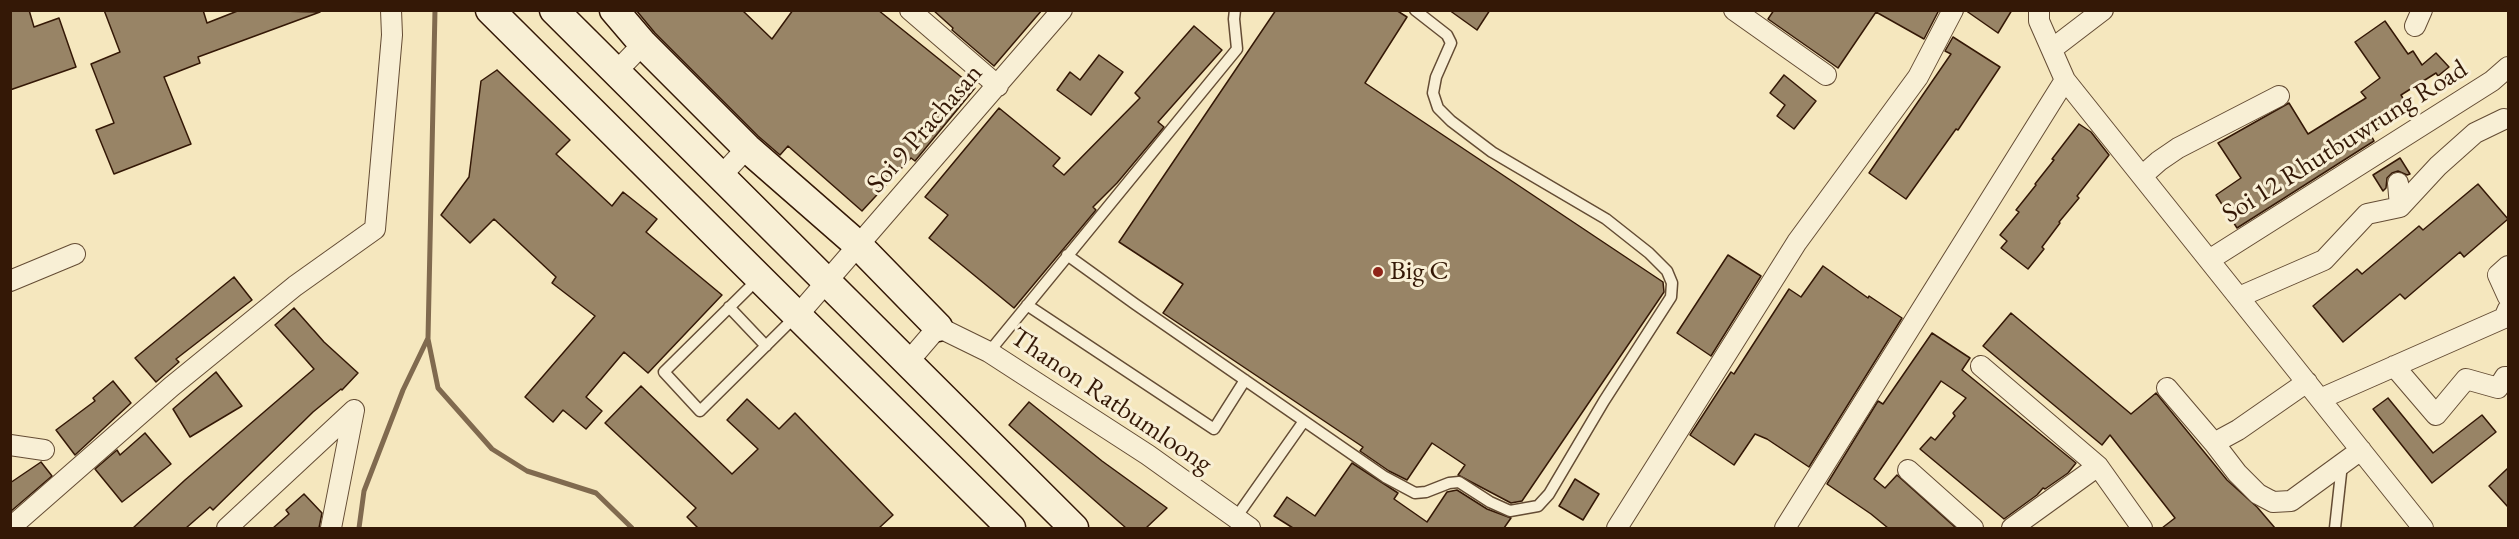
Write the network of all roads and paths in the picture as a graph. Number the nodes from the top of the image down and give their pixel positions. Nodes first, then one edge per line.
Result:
1 (392, 10) edge
2 (554, 10) edge
3 (614, 10) edge
4 (910, 10) edge
5 (1062, 10) edge
6 (1235, 10) edge
7 (1415, 10) edge
8 (1734, 10) edge
9 (1953, 10) edge
10 (2039, 10) edge
11 (2103, 10) edge
12 (492, 12) edge
13 (643, 44) junction
14 (2052, 49) junction
15 (2508, 67) edge
16 (616, 72) junction
17 (1826, 75) dead end
18 (2065, 80) junction
19 (999, 86) junction
20 (2279, 96) dead end
21 (2504, 118) dead end
22 (747, 148) junction
23 (721, 176) junction
24 (2142, 176) junction
25 (2398, 183) dead end
26 (2400, 207) junction
27 (858, 245) junction
28 (75, 254) dead end
29 (1067, 255) junction
30 (2209, 260) junction
31 (2508, 266) edge
32 (759, 278) junction
33 (10, 281) edge
34 (827, 281) junction
35 (2239, 297) junction
36 (2508, 297) edge
37 (1027, 305) junction
38 (729, 307) junction
39 (2508, 309) edge
40 (797, 316) junction
41 (938, 327) junction
42 (766, 346) junction
43 (988, 351) junction
44 (908, 362) junction
45 (1981, 366) dead end
46 (2394, 366) junction
47 (2508, 376) edge
48 (1245, 380) junction
49 (2307, 382) junction
50 (2167, 388) dead end
51 (2320, 399) junction
52 (1304, 421) junction
53 (2214, 443) junction
54 (10, 445) edge
55 (44, 450) dead end
56 (2361, 450) junction
57 (2342, 464) junction
58 (2098, 466) junction
59 (1908, 470) dead end
60 (1243, 524) edge
61 (10, 528) edge
62 (227, 528) edge
63 (331, 528) edge
64 (1011, 528) edge
65 (1074, 528) edge
66 (1617, 528) edge
67 (1785, 528) edge
68 (1973, 528) edge
69 (2012, 528) edge
70 (2142, 528) edge
71 (2335, 528) edge
72 (2423, 528) edge

1 - 61 street
2 - 16 main road
3 - 13 main road
4 - 19 street
5 - 19 street, Soi 9 Prachasan
6 - 29 lane
7 - 52 lane
8 - 17 street
9 - 66 street
10 - 14 street
11 - 14 street
12 - 32 main road
13 - 16 street
13 - 22 main road
14 - 18 street
15 - 30 street, Soi 12 Rhutbuwrung Road
16 - 23 main road
18 - 24 street
18 - 67 street
19 - 27 street, Soi 9 Prachasan
20 - 24 street
21 - 26 street
22 - 23 street
22 - 27 main road
23 - 34 main road
24 - 30 street
25 - 26 street
26 - 35 street
27 - 34 street, Soi 9 Prachasan
27 - 41 main road
28 - 33 street
29 - 37 lane
29 - 48 lane
30 - 35 street
31 - 36 street
32 - 38 lane
32 - 40 main road
34 - 40 street, Soi 9 Prachasan
34 - 44 main road
35 - 49 street
37 - 43 lane
37 - 48 lane
38 - 42 lane
38 - 42 lane
39 - 46 street
40 - 42 lane
40 - 64 main road
41 - 43 street, Thanon Ratbumloong
41 - 44 street
43 - 60 street, Thanon Ratbumloong
44 - 65 main road
45 - 58 street
46 - 47 street
46 - 51 street
48 - 52 lane
49 - 51 street
49 - 53 street
50 - 53 street
51 - 56 street
52 - 60 lane
53 - 57 street
54 - 55 street
56 - 57 street
56 - 72 street
57 - 71 lane
58 - 69 street
58 - 70 street
59 - 68 street
62 - 63 street

